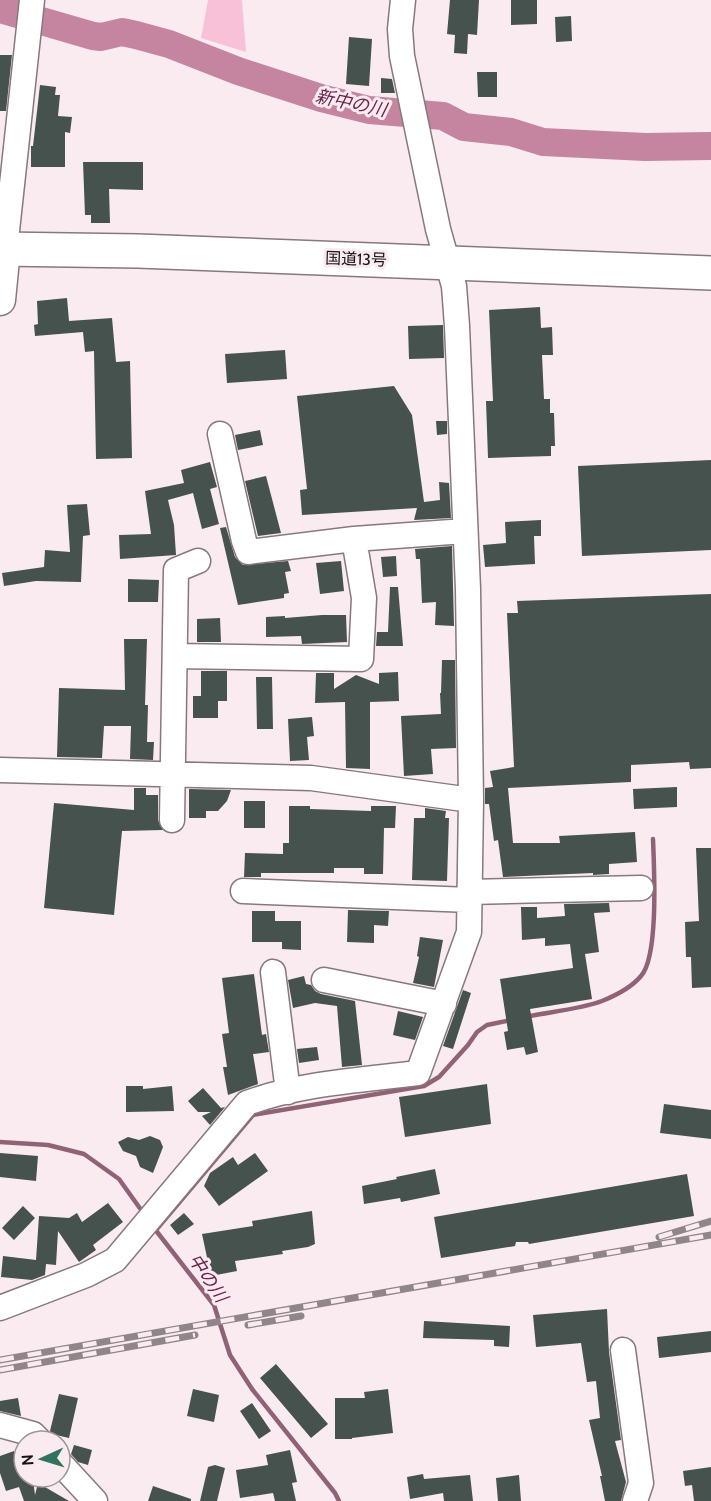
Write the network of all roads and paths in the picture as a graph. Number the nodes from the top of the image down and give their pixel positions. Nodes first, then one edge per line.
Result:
1 (33, 0) edge
2 (403, 0) edge
3 (3, 249) edge
4 (448, 263) junction
5 (711, 273) edge
6 (0, 300) edge
7 (220, 434) dead end
8 (465, 531) junction
9 (354, 539) junction
10 (198, 561) dead end
11 (175, 656) junction
12 (0, 770) edge
13 (173, 774) junction
14 (471, 800) junction
15 (172, 820) dead end
16 (641, 888) dead end
17 (243, 891) dead end
18 (470, 896) junction
19 (273, 972) dead end
20 (324, 980) dead end
21 (444, 1004) junction
22 (288, 1092) junction
23 (0, 1308) edge
24 (623, 1350) dead end
25 (0, 1425) edge
26 (15, 1429) edge
27 (72, 1476) edge
28 (95, 1501) edge
29 (635, 1501) edge

1 - 3 street
2 - 4 street
3 - 4 highway, 国道13号
3 - 6 main road
4 - 5 highway, 国道13号
4 - 8 street
7 - 9 street
8 - 9 street
8 - 14 street
9 - 11 street
10 - 11 street
11 - 13 street
12 - 13 street
13 - 14 street
13 - 15 street
14 - 18 street
16 - 18 street
17 - 18 street
18 - 21 street
19 - 22 street
20 - 21 street
21 - 22 street
22 - 23 street
24 - 29 street
25 - 26 street
27 - 28 street

